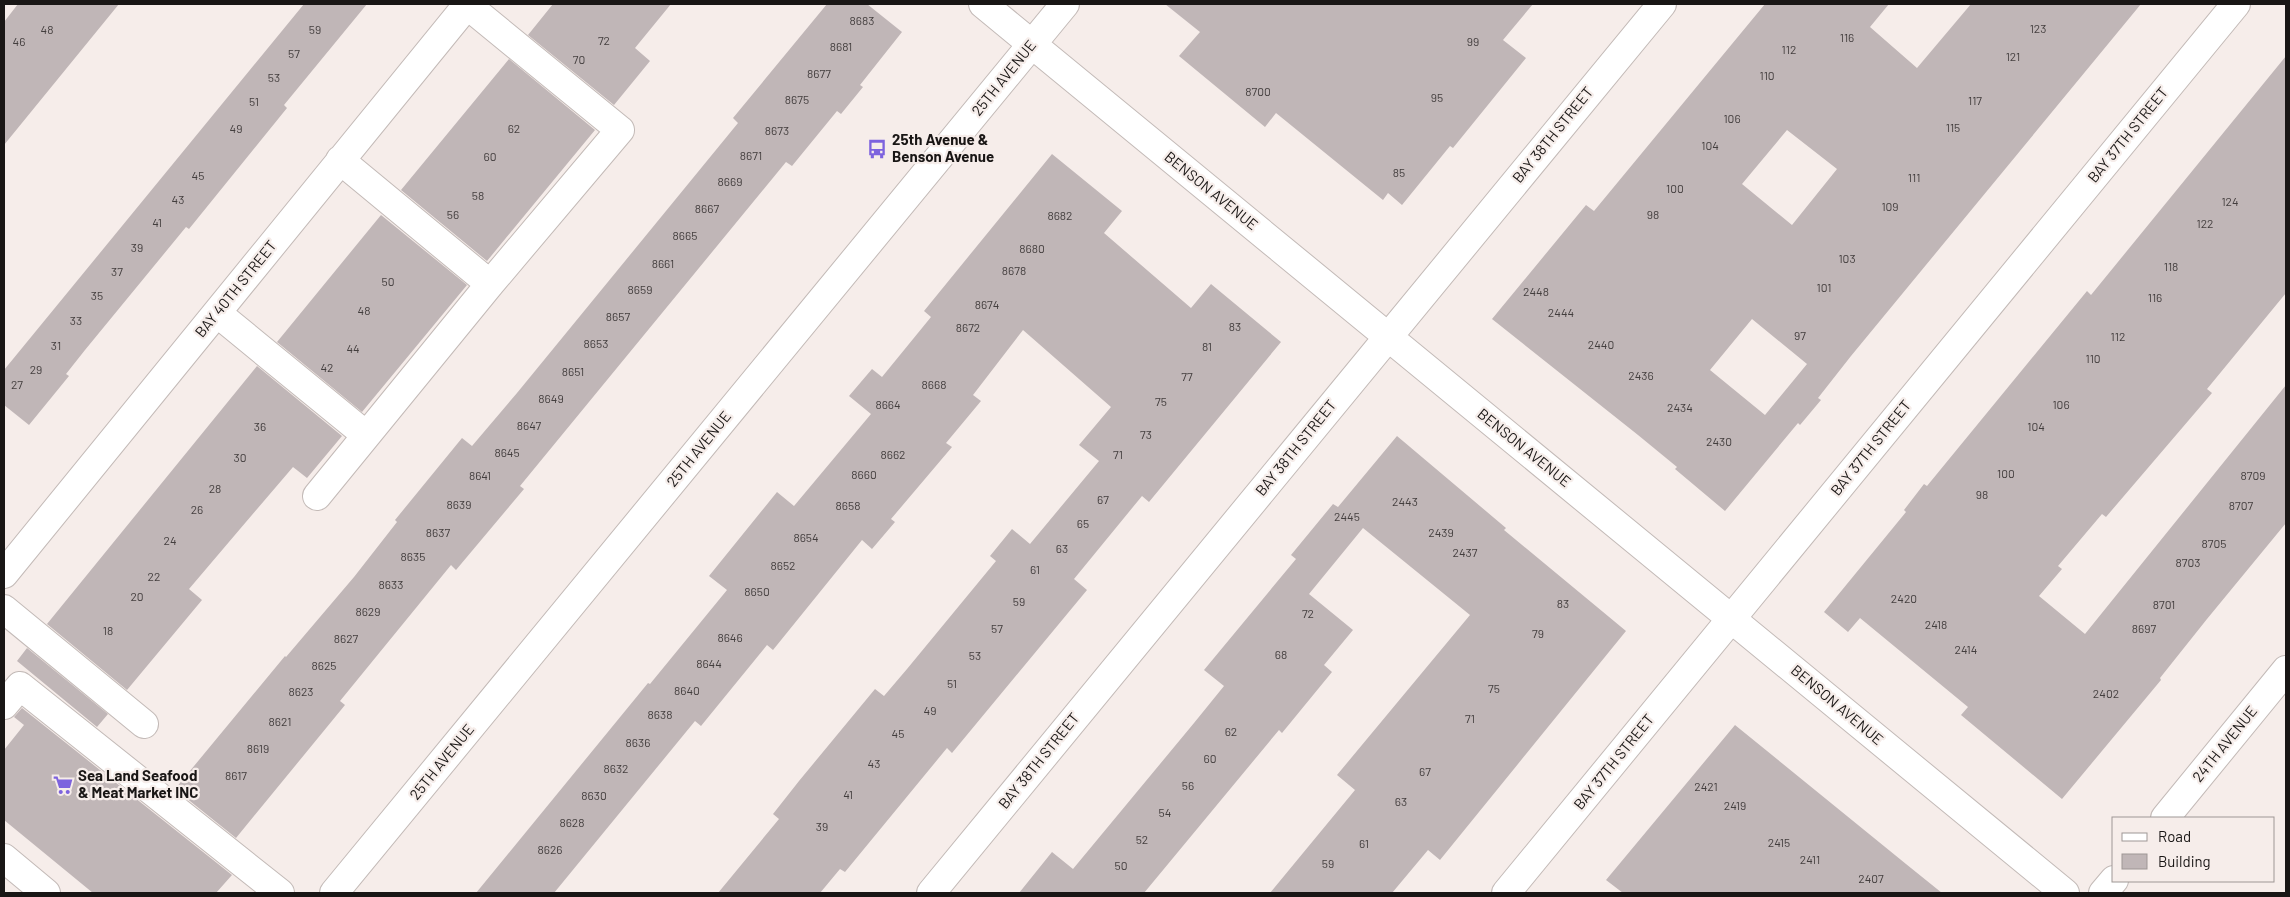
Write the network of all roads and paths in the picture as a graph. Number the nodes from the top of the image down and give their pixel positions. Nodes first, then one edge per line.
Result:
1 (468, 4) edge
2 (983, 4) edge
3 (1064, 4) edge
4 (1662, 4) edge
5 (2236, 4) edge
6 (1032, 44) junction
7 (340, 160) junction
8 (490, 284) junction
9 (217, 313) junction
10 (1388, 336) junction
11 (366, 435) junction
12 (317, 496) dead end
13 (4, 574) edge
14 (4, 609) edge
15 (1732, 618) junction
16 (2286, 670) edge
17 (5, 701) edge
18 (144, 724) dead end
19 (2166, 817) edge
20 (4, 858) edge
21 (2112, 882) edge
22 (46, 893) edge
23 (280, 893) edge
24 (334, 893) edge
25 (931, 893) edge
26 (1506, 893) edge
27 (2064, 893) edge
28 (2103, 893) edge

1 - 7 street, BAY 40TH STREET
1 - 8 street
2 - 6 street, BENSON AVENUE
3 - 6 street, 25TH AVENUE
4 - 10 street, BAY 38TH STREET
5 - 15 street, BAY 37TH STREET
6 - 10 street, BENSON AVENUE
6 - 24 street, 25TH AVENUE
7 - 8 street
7 - 9 street, BAY 40TH STREET
8 - 11 street
9 - 11 street
9 - 13 street, BAY 40TH STREET
10 - 15 street, BENSON AVENUE
10 - 25 street, BAY 38TH STREET
11 - 12 street
14 - 18 street
15 - 26 street, BAY 37TH STREET
15 - 27 street, BENSON AVENUE
16 - 19 street, 24TH AVENUE
17 - 23 street
20 - 22 street
21 - 28 street

